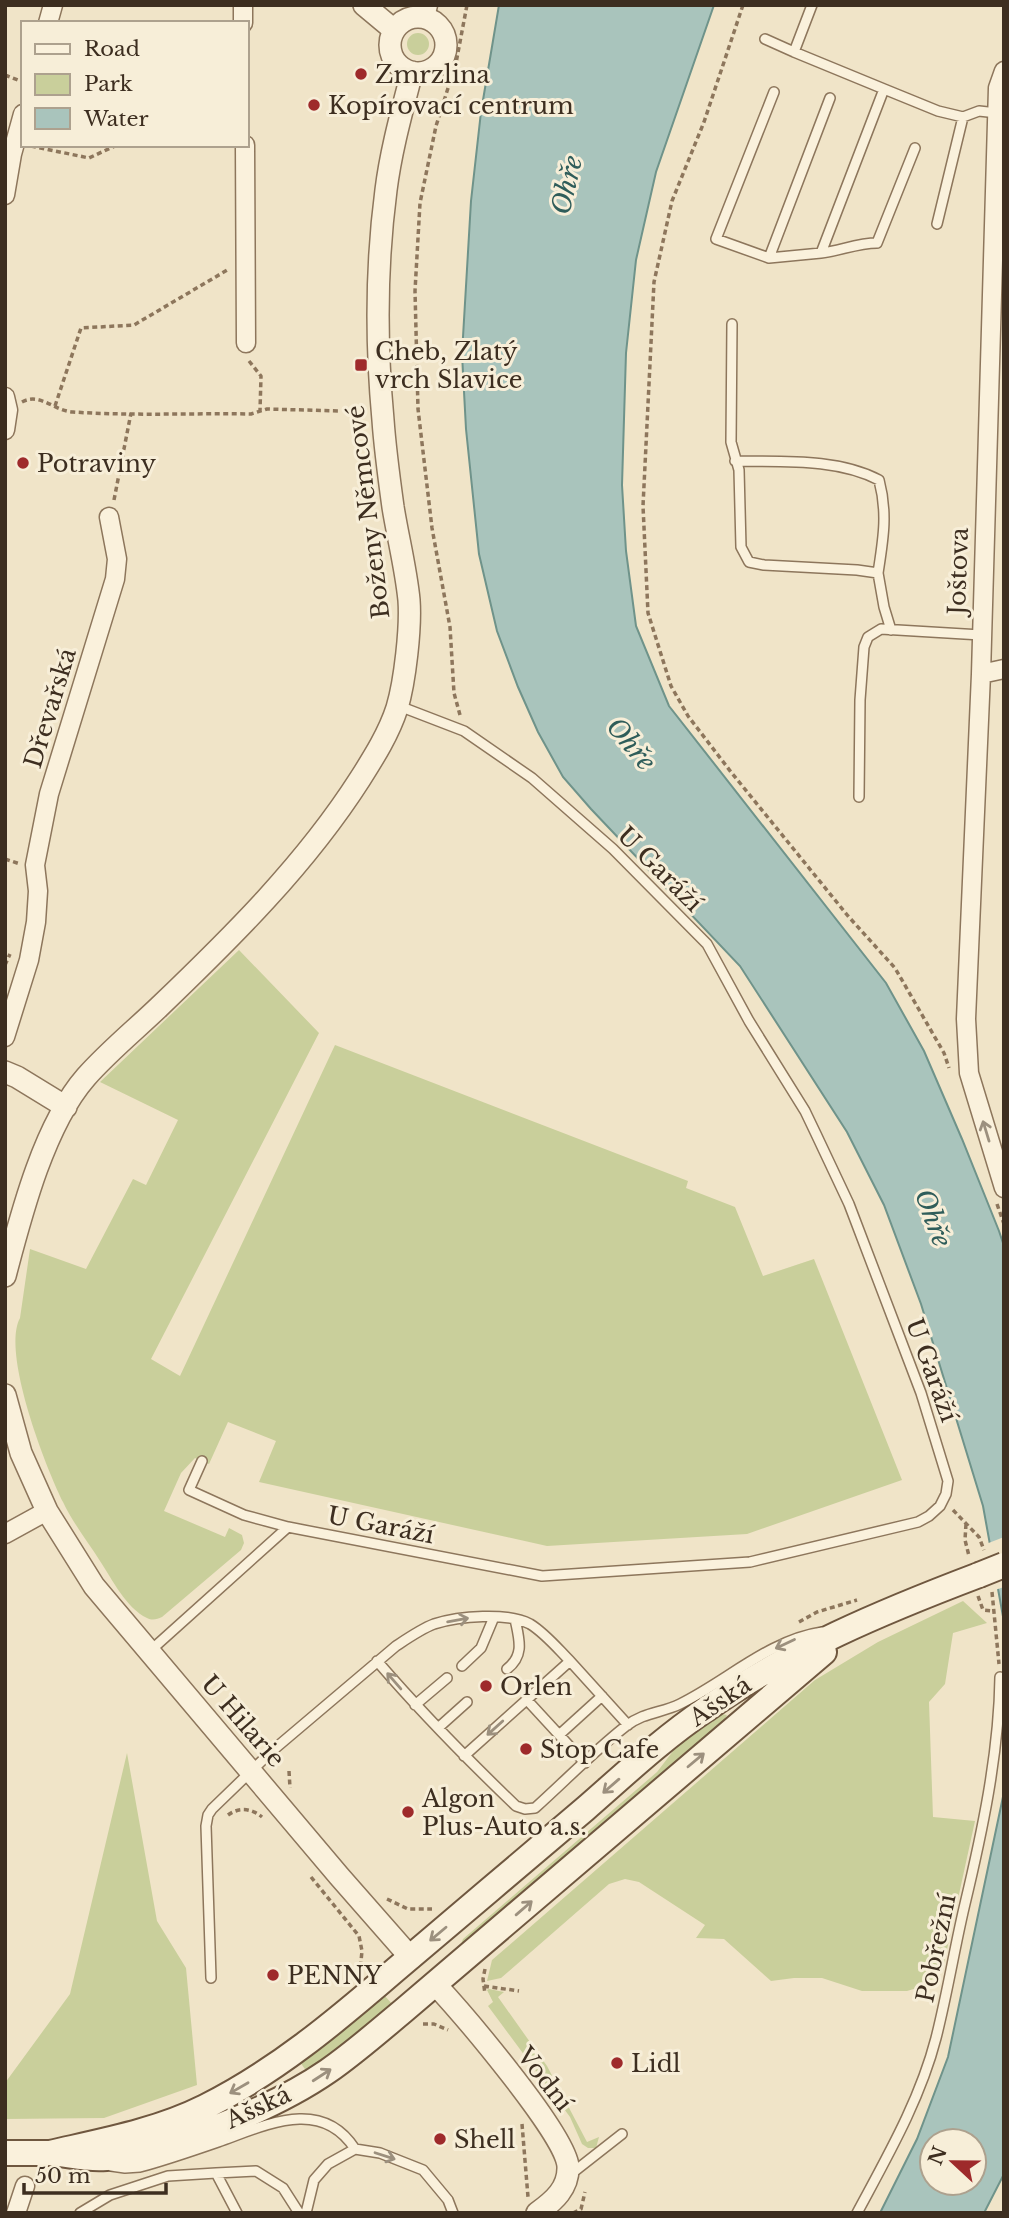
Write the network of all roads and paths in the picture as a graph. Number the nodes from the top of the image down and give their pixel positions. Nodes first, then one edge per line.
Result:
1 (363, 5) edge
2 (467, 5) edge
3 (743, 5) edge
4 (812, 5) edge
5 (426, 11) edge
6 (394, 30) junction
7 (765, 39) dead end
8 (794, 52) junction
9 (1004, 71) edge
10 (412, 72) junction
11 (884, 89) junction
12 (774, 92) dead end
13 (830, 98) dead end
14 (998, 113) junction
15 (963, 117) junction
16 (21, 121) edge
17 (36, 147) edge
18 (113, 147) edge
19 (245, 147) edge
20 (915, 148) dead end
21 (5, 195) edge
22 (937, 224) dead end
23 (246, 248) junction
24 (821, 253) junction
25 (769, 258) junction
26 (732, 324) dead end
27 (246, 343) joint
28 (7, 403) edge
29 (55, 406) junction
30 (260, 411) junction
31 (340, 411) dead end
32 (131, 413) junction
33 (5, 430) edge
34 (735, 461) junction
35 (109, 517) joint
36 (878, 573) junction
37 (891, 630) junction
38 (981, 635) junction
39 (1004, 668) edge
40 (981, 674) junction
41 (398, 706) junction
42 (464, 731) junction
43 (859, 797) dead end
44 (5, 1037) edge
45 (944, 1053) dead end
46 (5, 1072) edge
47 (66, 1107) junction
48 (1004, 1188) edge
49 (5, 1276) edge
50 (5, 1395) edge
51 (202, 1461) dead end
52 (47, 1511) junction
53 (966, 1524) dead end
54 (288, 1527) junction
55 (5, 1534) edge
56 (1004, 1565) edge
57 (975, 1576) junction
58 (994, 1611) dead end
59 (494, 1617) junction
60 (515, 1619) junction
61 (851, 1629) junction
62 (149, 1652) junction
63 (377, 1661) junction
64 (570, 1661) junction
65 (462, 1667) dead end
66 (507, 1669) dead end
67 (1000, 1677) dead end
68 (447, 1678) dead end
69 (602, 1696) junction
70 (527, 1700) junction
71 (467, 1702) dead end
72 (415, 1705) junction
73 (628, 1725) junction
74 (438, 1728) junction
75 (559, 1735) junction
76 (464, 1756) junction
77 (585, 1763) junction
78 (251, 1770) junction
79 (289, 1771) dead end
80 (292, 1793) dead end
81 (225, 1818) dead end
82 (264, 1820) dead end
83 (305, 1870) dead end
84 (380, 1893) dead end
85 (440, 1908) dead end
86 (411, 1958) junction
87 (358, 1976) dead end
88 (211, 1978) dead end
89 (435, 1984) junction
90 (484, 1986) dead end
91 (519, 1991) dead end
92 (415, 2025) dead end
93 (453, 2034) dead end
94 (515, 2115) dead end
95 (622, 2134) dead end
96 (355, 2149) junction
97 (5, 2153) edge
98 (51, 2153) junction
99 (89, 2159) junction
100 (216, 2173) junction
101 (567, 2177) junction
102 (25, 2186) dead end
103 (533, 2207) edge
104 (16, 2213) edge
105 (80, 2213) edge
106 (237, 2213) edge
107 (299, 2213) edge
108 (306, 2213) edge
109 (453, 2213) edge
110 (857, 2213) edge

1 - 6 street
2 - 42 path
3 - 45 path
4 - 8 lane
5 - 6 street
5 - 10 street
6 - 10 street
7 - 8 lane
8 - 11 lane
9 - 14 street, Joštova
10 - 41 street, Boženy Němcové
11 - 15 lane
11 - 24 lane
12 - 25 lane
13 - 25 lane
14 - 15 lane
14 - 38 street, Joštova
15 - 22 lane
16 - 21 street
17 - 18 path
19 - 23 street
20 - 24 lane
23 - 27 street
23 - 29 path
24 - 25 lane
26 - 34 lane
27 - 30 path
28 - 29 path
28 - 33 street
29 - 32 path
30 - 31 path
30 - 32 path
32 - 35 path
34 - 36 lane
34 - 36 lane
35 - 44 street, Dřevařská
36 - 37 lane
37 - 38 lane
37 - 43 lane
38 - 40 street, Joštova
39 - 40 street
48 -> 40 street, Joštova
41 - 42 lane, U Garáží
41 - 47 street, Boženy Němcové
42 - 54 lane, U Garáží
46 - 47 street
47 - 49 street, Boženy Němcové
50 - 52 street
51 - 54 lane, U Garáží
52 - 55 street
52 - 62 street, U Hilarie
53 - 57 path
54 - 62 lane
56 - 57 main road, Ašská, bridge
57 - 58 path
57 - 61 main road, Ašská
59 - 60 lane
63 -> 59 lane
59 - 65 lane
60 - 64 lane
60 - 66 lane
61 -> 73 lane
61 -> 86 main road, Ašská
89 -> 61 main road, Ašská
62 - 78 street, U Hilarie
72 -> 63 lane
63 - 78 lane
64 - 69 lane
64 - 70 lane
67 - 110 lane, Pobřežní
68 - 72 lane
69 - 73 lane
69 - 75 lane
70 - 75 lane
70 -> 76 lane
71 - 74 lane
72 - 74 lane
73 - 77 lane
74 - 76 lane
75 - 77 lane
76 - 77 lane
78 - 86 street, U Hilarie
78 - 88 lane
79 - 80 path
81 - 82 path
83 - 87 path
84 - 85 path
86 - 89 main road
86 -> 98 main road, Ašská
99 -> 89 main road, Ašská
89 - 101 street, Vodní
90 - 91 path
92 - 93 path
94 - 103 path
95 - 101 lane
96 - 99 lane
96 - 108 lane
96 -> 109 lane
97 - 98 main road, Ašská
98 - 99 main road, Ašská
100 - 105 lane
100 - 106 lane
100 - 107 lane
101 - 103 street
102 - 104 street

